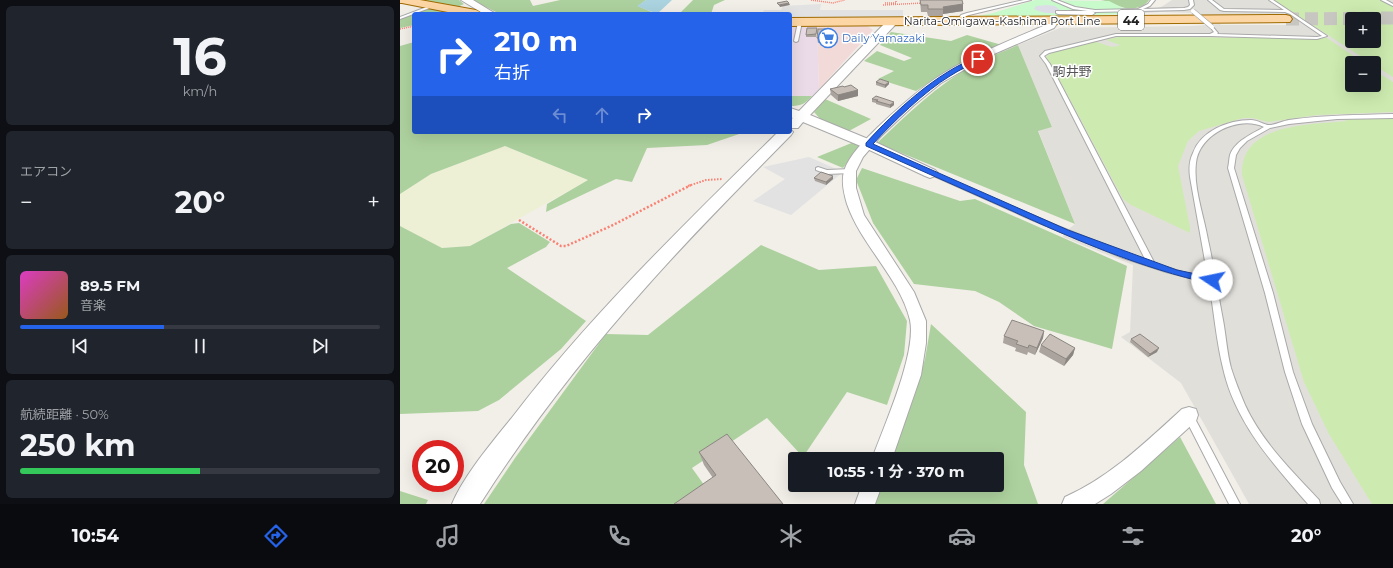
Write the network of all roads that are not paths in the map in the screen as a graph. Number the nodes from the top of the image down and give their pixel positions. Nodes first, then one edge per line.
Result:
1 (402, 0) edge
2 (466, 0) edge
3 (1029, 0) edge
4 (1054, 0) edge
5 (1153, 0) edge
6 (1191, 0) edge
7 (1210, 0) edge
8 (1271, 0) edge
9 (1384, 0) edge
10 (1393, 5) edge
11 (433, 6) junction
12 (1189, 8) junction
13 (1110, 11) junction
14 (416, 12) edge
15 (465, 12) edge
16 (487, 12) edge
17 (1092, 13) dead end
18 (412, 14) edge
19 (1057, 16) junction
20 (1289, 16) junction
21 (400, 18) edge
22 (959, 21) junction
23 (795, 22) edge
24 (892, 22) junction
25 (1210, 35) junction
26 (796, 41) dead end
27 (796, 114) edge
28 (1393, 116) edge
29 (792, 123) edge
30 (1268, 126) junction
31 (784, 134) edge
32 (868, 144) junction
33 (818, 169) dead end
34 (850, 170) junction
35 (930, 173) joint
36 (1152, 265) junction
37 (1212, 280) junction
38 (1189, 416) joint
39 (885, 452) edge
40 (869, 492) edge
41 (465, 504) edge
42 (865, 504) edge
43 (1072, 504) edge
44 (1235, 504) edge
45 (1315, 504) edge
46 (1348, 504) edge

1 - 11 main road
2 - 16 street
3 - 22 lane
4 - 13 lane
5 - 13 lane
6 - 12 lane
7 - 20 lane
8 - 20 lane
9 - 10 lane
11 - 14 lane
11 - 15 main road
12 - 13 lane
12 - 25 lane, bridge
17 - 19 street
18 - 21 lane
19 - 20 main road, Narita-Omigawa-Kashima Port Line / 44
19 - 22 main road, Narita-Omigawa-Kashima Port Line / 44
19 - 32 street
20 - 25 lane
22 - 24 main road, Narita-Omigawa-Kashima Port Line / 44
23 - 24 main road, Narita-Omigawa-Kashima Port Line / 44
23 - 26 lane
24 - 27 street
25 - 36 lane
27 - 29 street
27 - 32 street
28 - 30 lane
30 - 37 lane
30 - 46 lane
31 - 41 street
32 - 34 street
32 - 35 street
33 - 34 lane
34 - 39 street
35 - 36 lane
36 - 37 lane
37 - 45 lane
38 - 43 street
38 - 44 lane
40 - 42 street

